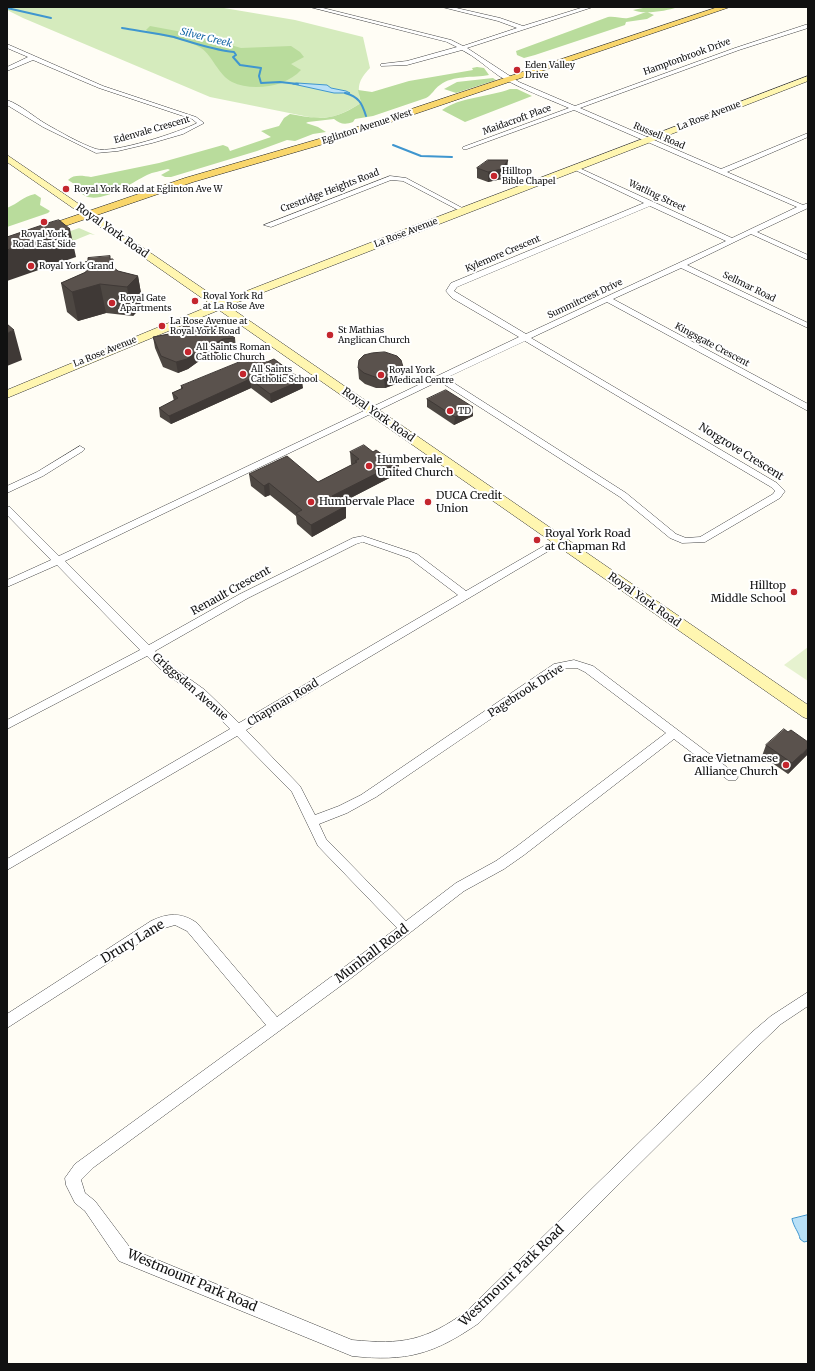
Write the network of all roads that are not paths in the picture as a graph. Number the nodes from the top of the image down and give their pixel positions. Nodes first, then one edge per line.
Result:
1 (313, 7) edge
2 (445, 7) edge
3 (590, 7) edge
4 (726, 7) edge
5 (808, 26) edge
6 (522, 28) junction
7 (7, 46) edge
8 (463, 47) junction
9 (32, 58) junction
10 (383, 65) dead end
11 (7, 69) edge
12 (808, 78) edge
13 (510, 79) junction
14 (7, 102) edge
15 (574, 108) junction
16 (808, 135) edge
17 (647, 140) junction
18 (465, 148) dead end
19 (7, 158) edge
20 (575, 168) junction
21 (721, 172) junction
22 (650, 203) junction
23 (805, 206) edge
24 (464, 211) junction
25 (88, 215) junction
26 (268, 225) dead end
27 (752, 232) junction
28 (732, 241) junction
29 (7, 243) edge
30 (808, 258) edge
31 (681, 264) junction
32 (607, 299) junction
33 (221, 306) junction
34 (808, 326) edge
35 (526, 338) junction
36 (440, 378) junction
37 (7, 394) edge
38 (808, 408) edge
39 (371, 411) junction
40 (80, 448) dead end
41 (7, 490) edge
42 (7, 510) edge
43 (559, 541) junction
44 (58, 560) junction
45 (7, 584) edge
46 (466, 596) junction
47 (148, 651) junction
48 (808, 714) edge
49 (7, 725) edge
50 (238, 730) junction
51 (674, 733) junction
52 (732, 777) dead end
53 (312, 821) junction
54 (7, 865) edge
55 (406, 929) junction
56 (808, 998) edge
57 (7, 1022) edge
58 (275, 1025) junction
59 (73, 1178) joint

1 - 8 street
2 - 6 street
3 - 6 street
4 - 13 main road, Eglinton Avenue West
5 - 15 street, Hamptonbrook Drive
6 - 8 street
7 - 9 street, Edenvale Crescent
8 - 10 street
8 - 13 street
9 - 11 street
9 - 14 street, Edenvale Crescent
12 - 17 main road, La Rose Avenue
13 - 15 street, Russell Road
13 - 25 main road, Eglinton Avenue West
15 - 17 street, Russell Road
15 - 18 street, Maidacroft Place
16 - 21 street
17 - 20 main road, La Rose Avenue
17 - 21 street, Russell Road
19 - 25 main road, Royal York Road
20 - 22 street, Watling Street
20 - 24 main road, La Rose Avenue
21 - 23 street, Russell Road
22 - 28 street, Watling Street
22 - 35 street, Kylemore Crescent
23 - 27 street, Summitcrest Drive
24 - 26 street, Crestridge Heights Road
24 - 33 main road, La Rose Avenue
25 - 29 main road, Eglinton Avenue West
25 - 33 main road, Royal York Road
27 - 28 street, Summitcrest Drive
27 - 30 street
28 - 31 street, Summitcrest Drive
31 - 32 street, Summitcrest Drive
31 - 34 street, Sellmar Road
32 - 35 street, Summitcrest Drive
32 - 38 street, Kingsgate Crescent
33 - 37 main road, La Rose Avenue
33 - 39 main road, Royal York Road
35 - 36 street, Summitcrest Drive
35 - 36 street, Norgrove Crescent
36 - 39 street, Summitcrest Drive
39 - 43 main road, Royal York Road
39 - 44 street
40 - 41 street
42 - 44 street, Griggsden Avenue
43 - 46 street, Chapman Road
43 - 48 main road, Royal York Road
44 - 45 street
44 - 47 street, Griggsden Avenue
46 - 47 street, Renault Crescent
46 - 50 street, Chapman Road
47 - 49 street, Renault Crescent
47 - 50 street, Griggsden Avenue
50 - 53 street, Griggsden Avenue
50 - 54 street, Chapman Road
51 - 52 street, Pagebrook Drive
51 - 53 street, Pagebrook Drive
51 - 55 street, Munhall Road
53 - 55 street, Griggsden Avenue
55 - 58 street, Munhall Road
56 - 59 street, Westmount Park Road
57 - 58 street, Drury Lane
58 - 59 street, Munhall Road

